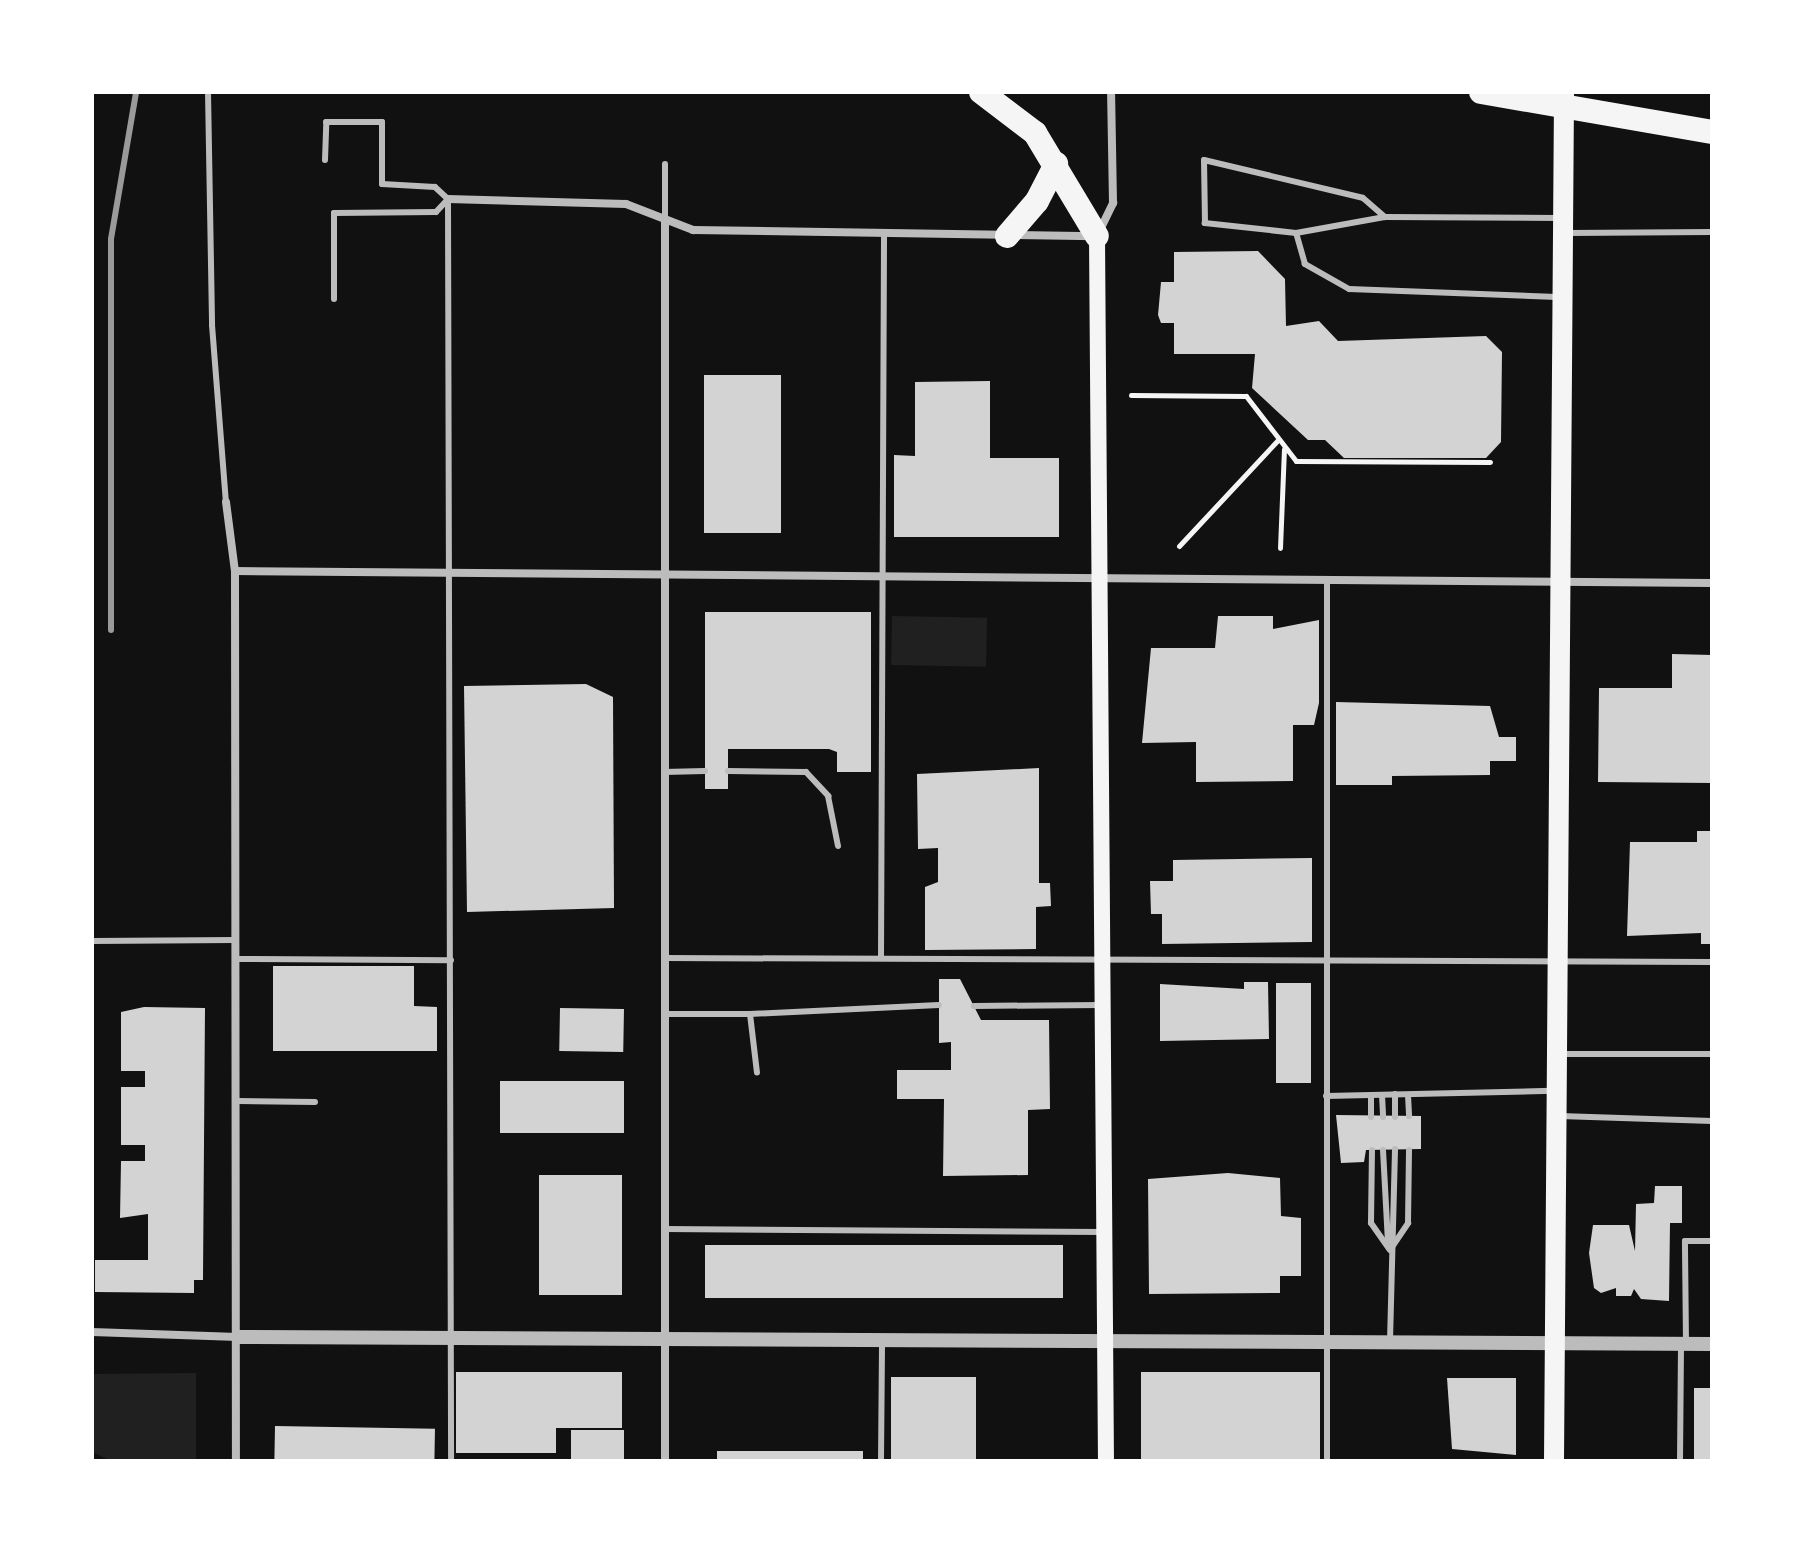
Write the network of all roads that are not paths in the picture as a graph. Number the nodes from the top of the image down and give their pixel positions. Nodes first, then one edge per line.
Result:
1 (208, 92) edge
2 (981, 92) edge
3 (1111, 92) edge
4 (1481, 92) edge
5 (1564, 92) edge
6 (1712, 132) edge
7 (325, 160) dead end
8 (665, 164) dead end
9 (1056, 164) junction
10 (448, 199) junction
11 (1385, 217) junction
12 (665, 219) junction
13 (1560, 226) junction
14 (1712, 232) edge
15 (884, 233) junction
16 (1296, 233) junction
17 (1007, 236) junction
18 (1097, 236) junction
19 (1560, 297) junction
20 (334, 299) dead end
21 (226, 502) joint
22 (235, 571) junction
23 (449, 572) junction
24 (664, 573) junction
25 (880, 575) junction
26 (1100, 578) junction
27 (1327, 579) junction
28 (1558, 581) junction
29 (1712, 583) edge
30 (705, 771) dead end
31 (728, 771) dead end
32 (664, 772) junction
33 (838, 846) dead end
34 (235, 940) junction
35 (92, 941) edge
36 (665, 958) junction
37 (881, 958) junction
38 (235, 959) junction
39 (451, 960) junction
40 (1326, 960) junction
41 (1558, 961) junction
42 (1101, 962) junction
43 (1712, 962) edge
44 (939, 1005) dead end
45 (1101, 1005) junction
46 (974, 1006) dead end
47 (665, 1014) junction
48 (750, 1014) junction
49 (1557, 1054) junction
50 (1712, 1054) edge
51 (757, 1073) dead end
52 (1556, 1091) junction
53 (1395, 1094) junction
54 (1371, 1095) junction
55 (1382, 1095) junction
56 (1408, 1095) junction
57 (1326, 1096) junction
58 (237, 1101) junction
59 (315, 1102) dead end
60 (1556, 1115) junction
61 (1409, 1116) dead end
62 (1371, 1117) dead end
63 (1383, 1117) dead end
64 (1395, 1117) dead end
65 (1712, 1121) edge
66 (1395, 1149) dead end
67 (1372, 1150) dead end
68 (1383, 1150) dead end
69 (1409, 1150) dead end
70 (664, 1229) junction
71 (1104, 1232) junction
72 (1712, 1241) edge
73 (1390, 1250) junction
74 (92, 1332) edge
75 (238, 1337) junction
76 (451, 1337) junction
77 (665, 1337) junction
78 (882, 1339) junction
79 (1106, 1340) junction
80 (1325, 1340) junction
81 (1390, 1341) junction
82 (1555, 1343) junction
83 (1683, 1344) junction
84 (1712, 1344) edge
85 (236, 1461) edge
86 (451, 1461) edge
87 (665, 1461) edge
88 (881, 1461) edge
89 (1106, 1461) edge
90 (1327, 1461) edge
91 (1554, 1461) edge
92 (1680, 1461) edge

1 - 21 lane
2 - 9 highway
3 - 18 street
4 - 6 highway
5 - 13 main road
7 - 10 lane
8 - 12 lane
9 - 17 highway
9 - 18 highway
10 - 12 street
10 - 20 lane
10 - 23 lane
11 - 13 lane
11 - 16 lane
11 - 16 lane
12 - 15 street
12 - 24 street
13 - 14 lane
13 - 19 main road
15 - 17 street
15 - 25 lane
16 - 19 lane
17 - 18 street
18 - 26 main road
19 - 28 main road
21 - 22 street
22 - 23 street
22 - 34 street
23 - 24 street
23 - 39 lane
24 - 25 street
24 - 32 street
25 - 26 street
25 - 37 lane
26 - 27 street
26 - 42 main road
27 - 28 street
27 - 40 lane
28 - 29 street
28 - 41 main road
30 - 32 lane
31 - 33 lane
32 - 36 street
34 - 35 lane
34 - 38 street
36 - 37 lane
36 - 47 street
37 - 42 lane
38 - 39 lane
38 - 58 street
39 - 76 lane
40 - 41 lane
40 - 42 lane
40 - 57 lane
41 - 43 lane
41 - 49 main road
42 - 45 main road
44 - 48 lane
45 - 46 lane
45 - 71 main road
47 - 48 lane
47 - 70 street
48 - 51 lane
49 - 50 lane
49 - 52 main road
52 - 56 lane
52 - 60 main road
53 - 55 lane
53 - 56 lane
53 - 64 lane
54 - 55 lane
54 - 57 lane
54 - 62 lane
55 - 63 lane
56 - 61 lane
57 - 80 lane
58 - 59 lane
58 - 75 street
60 - 65 lane
60 - 82 main road
66 - 73 lane
67 - 73 lane
68 - 73 lane
69 - 73 lane
70 - 71 lane
70 - 77 street
71 - 79 main road
72 - 83 lane
73 - 81 lane
74 - 75 street
75 - 76 street
75 - 85 street
76 - 77 street
76 - 86 lane
77 - 78 street
77 - 87 street
78 - 79 street
78 - 88 lane
79 - 80 street
79 - 89 main road
80 - 81 street
80 - 90 lane
81 - 82 street
82 - 83 street
82 - 91 main road
83 - 84 street
83 - 92 lane

